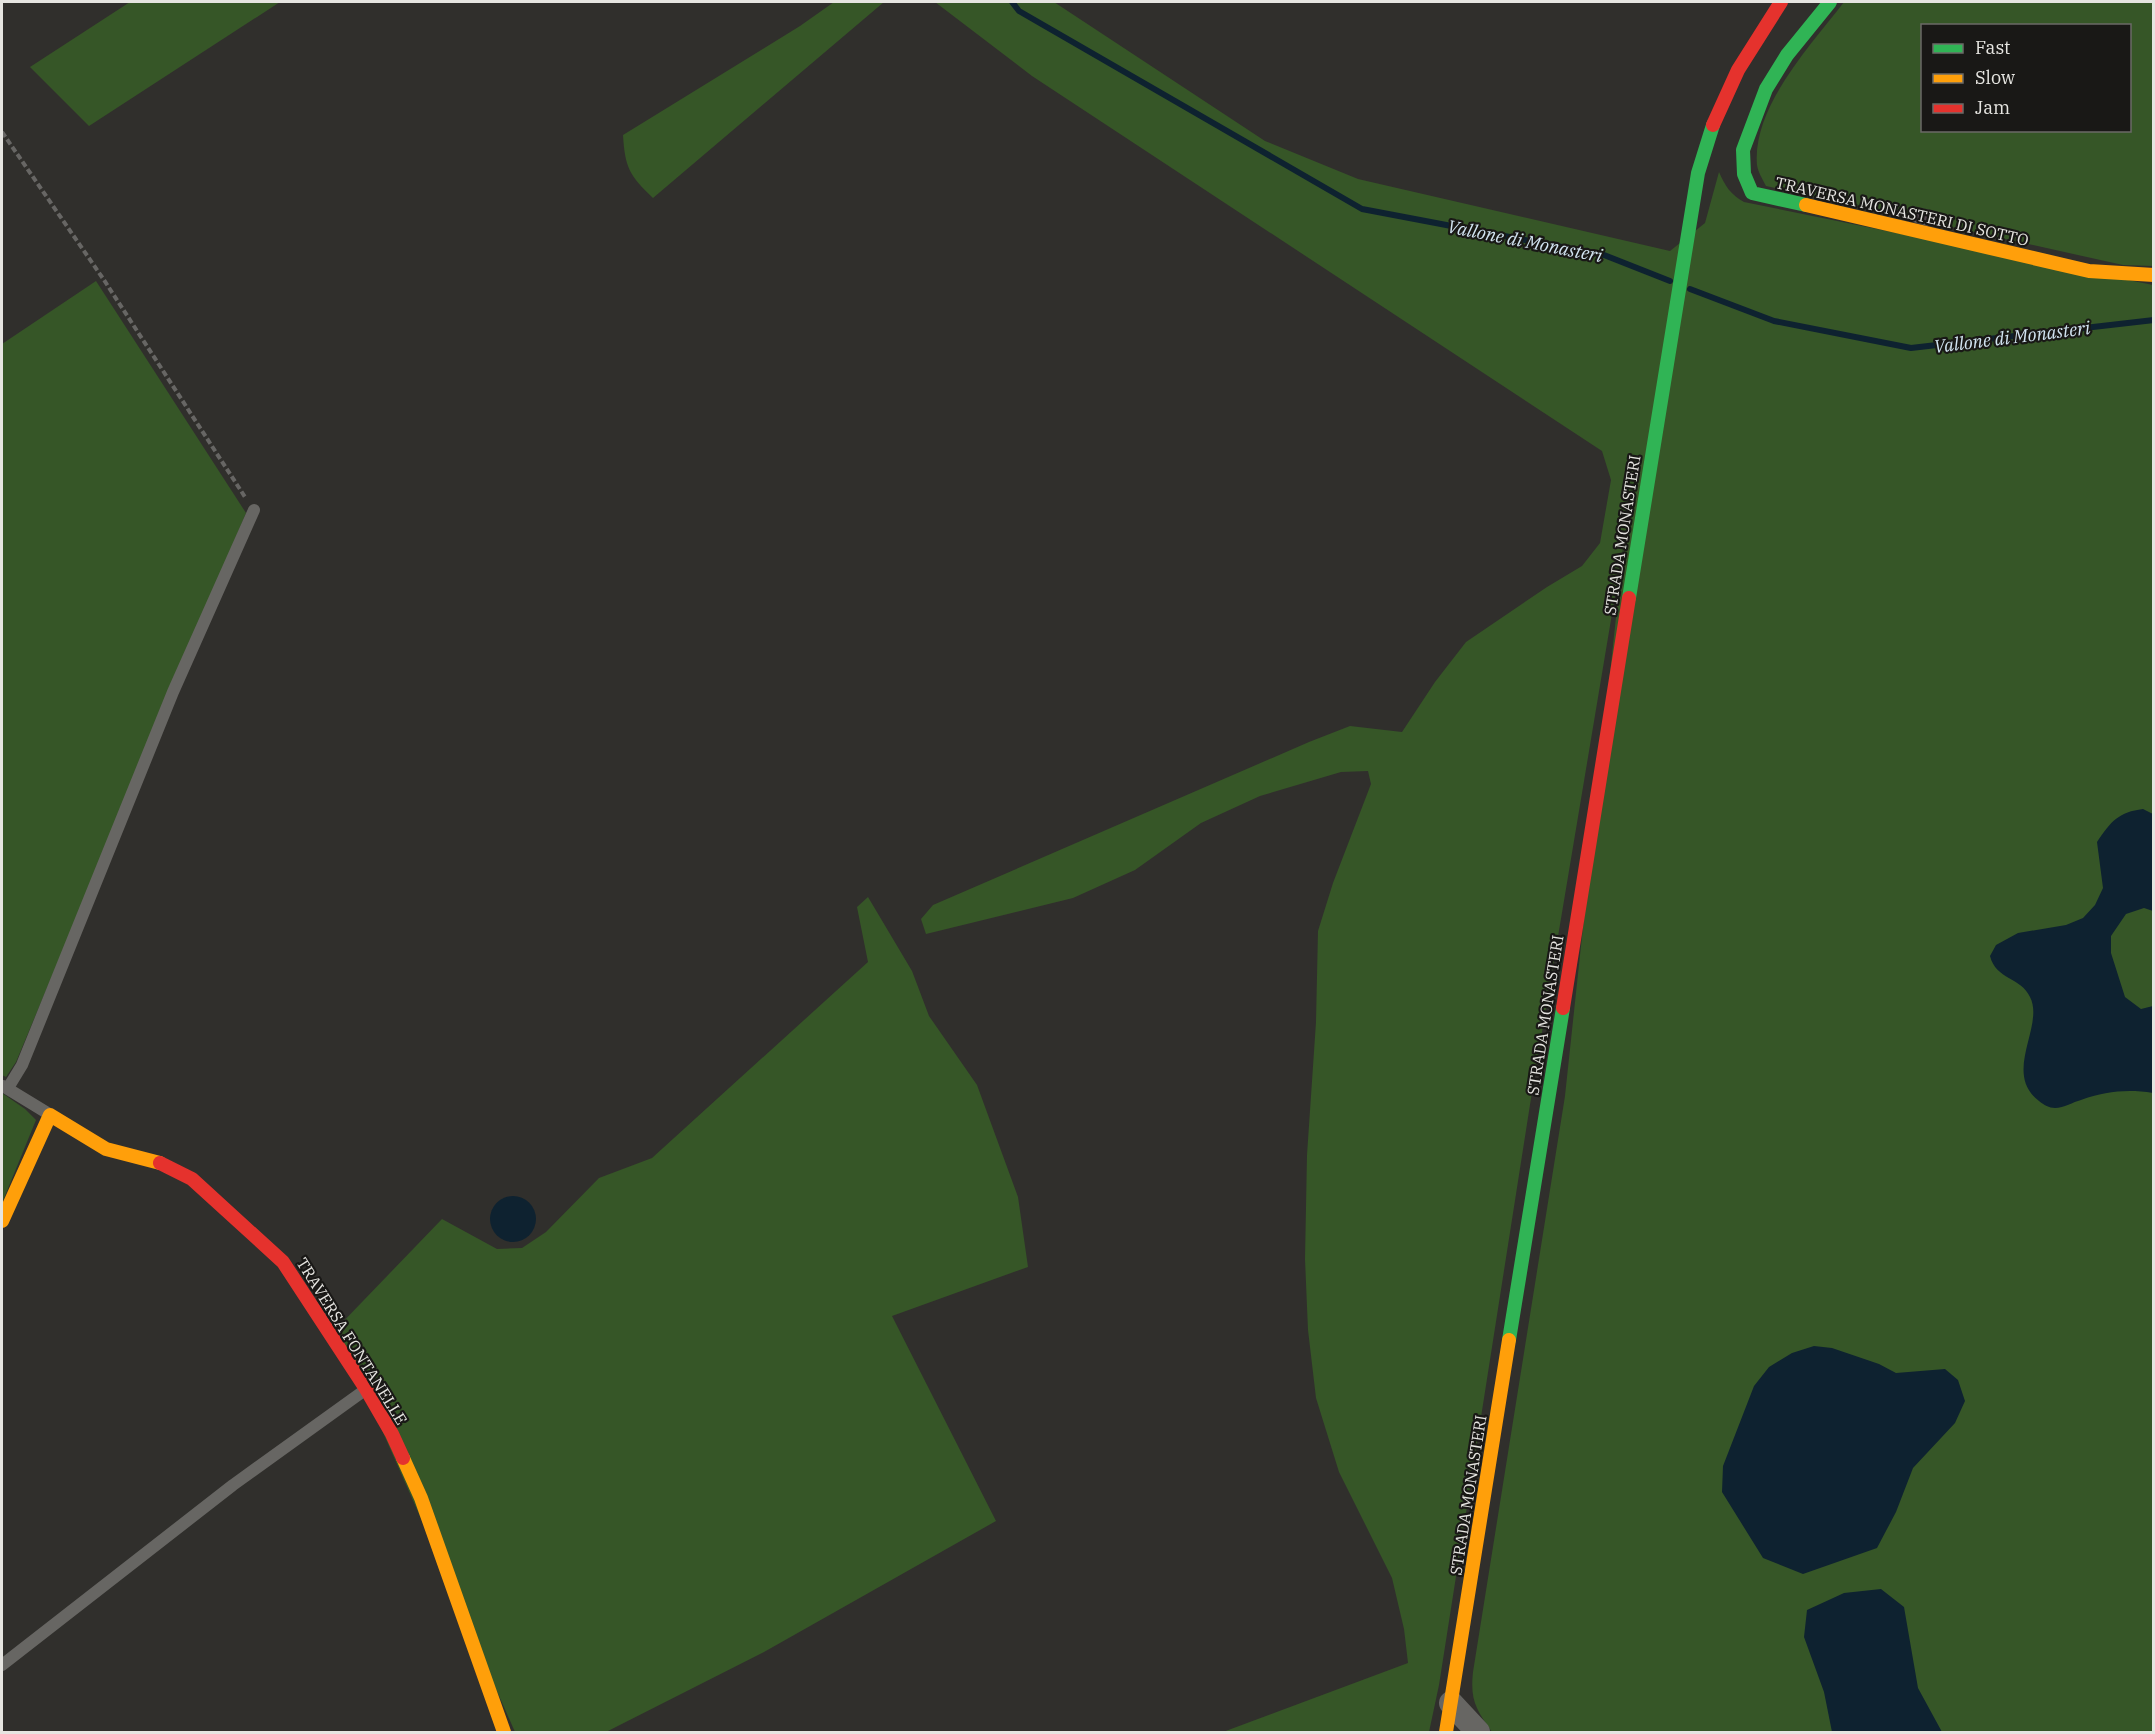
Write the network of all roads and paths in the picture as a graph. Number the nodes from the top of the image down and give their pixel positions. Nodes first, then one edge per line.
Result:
1 (1781, 2) edge
2 (1830, 2) edge
3 (2, 132) edge
4 (2154, 275) edge
5 (254, 510) joint
6 (5, 1087) edge
7 (51, 1115) junction
8 (2, 1221) edge
9 (366, 1389) junction
10 (2, 1665) edge
11 (1451, 1703) junction
12 (504, 1732) edge
13 (1446, 1732) edge
14 (1478, 1732) edge

1 - 11 main road, STRADA MONASTERI
2 - 4 main road, TRAVERSA MONASTERI DI SOTTO
3 - 5 path
5 - 6 lane
6 - 7 lane
7 - 8 main road
7 - 9 main road, TRAVERSA FONTANELLE
9 - 10 lane
9 - 12 main road, TRAVERSA FONTANELLE
11 - 13 main road, STRADA MONASTERI
11 - 14 street

